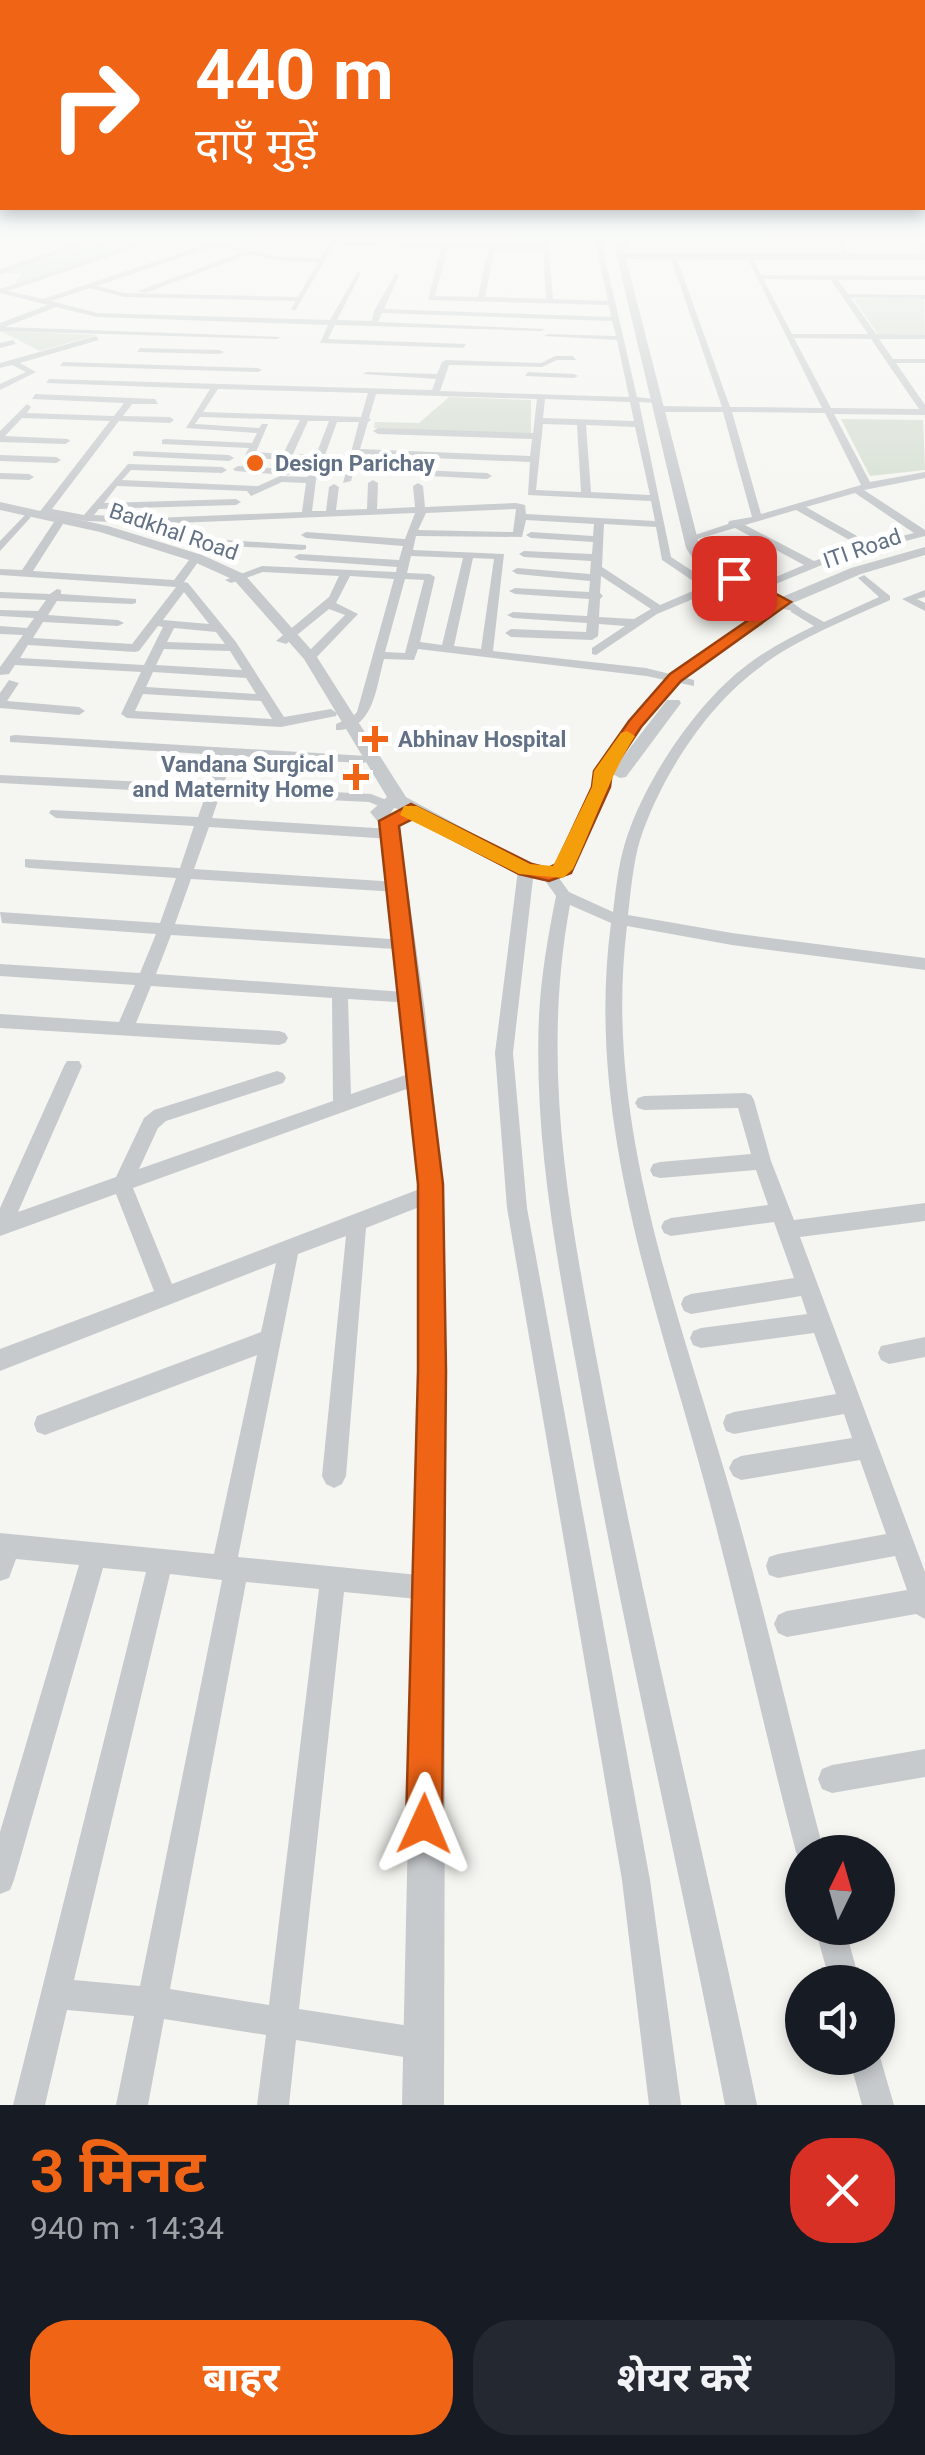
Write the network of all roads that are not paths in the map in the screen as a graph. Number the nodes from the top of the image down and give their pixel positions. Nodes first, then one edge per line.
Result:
1 (5, 334) edge
2 (105, 334) joint
3 (153, 334) edge
4 (162, 334) edge
5 (279, 334) edge
6 (327, 334) edge
7 (362, 334) edge
8 (390, 334) edge
9 (419, 334) edge
10 (466, 334) edge
11 (560, 334) edge
12 (620, 334) edge
13 (642, 334) edge
14 (701, 334) edge
15 (232, 336) junction
16 (573, 336) junction
17 (789, 336) joint
18 (875, 336) junction
19 (925, 337) edge
20 (277, 338) junction
21 (621, 338) junction
22 (13, 342) junction
23 (356, 343) junction
24 (385, 344) junction
25 (415, 345) junction
26 (0, 346) edge
27 (463, 346) junction
28 (94, 347) dead end
29 (140, 350) junction
30 (220, 352) junction
31 (42, 353) junction
32 (573, 358) junction
33 (891, 361) junction
34 (925, 361) edge
35 (12, 362) junction
36 (0, 366) edge
37 (122, 367) junction
38 (458, 367) junction
39 (207, 369) junction
40 (258, 370) junction
41 (367, 374) dead end
42 (574, 376) junction
43 (440, 377) junction
44 (49, 381) junction
45 (110, 382) junction
46 (908, 385) junction
47 (925, 386) edge
48 (0, 387) edge
49 (216, 387) junction
50 (247, 388) junction
51 (373, 392) junction
52 (436, 393) junction
53 (35, 397) junction
54 (541, 397) junction
55 (578, 398) junction
56 (635, 400) junction
57 (130, 401) junction
58 (155, 402) dead end
59 (659, 404) junction
60 (727, 410) junction
61 (830, 411) junction
62 (925, 411) edge
63 (198, 414) junction
64 (19, 415) junction
65 (270, 416) junction
66 (116, 418) junction
67 (305, 418) junction
68 (334, 419) junction
69 (170, 420) dead end
70 (367, 420) junction
71 (540, 420) junction
72 (581, 423) junction
73 (5, 424) edge
74 (640, 424) junction
75 (96, 426) dead end
76 (263, 431) junction
77 (378, 431) dead end
78 (538, 436) junction
79 (0, 437) edge
80 (146, 440) dead end
81 (65, 441) dead end
82 (165, 442) dead end
83 (255, 446) junction
84 (356, 452) junction
85 (402, 453) junction
86 (136, 454) junction
87 (287, 456) junction
88 (445, 456) junction
89 (0, 458) edge
90 (320, 458) junction
91 (490, 458) junction
92 (535, 459) junction
93 (56, 460) dead end
94 (128, 467) junction
95 (222, 470) junction
96 (238, 470) dead end
97 (440, 474) junction
98 (925, 475) edge
99 (0, 476) edge
100 (312, 476) junction
101 (29, 477) dead end
102 (346, 481) dead end
103 (115, 483) junction
104 (373, 484) dead end
105 (487, 485) junction
106 (215, 486) junction
107 (418, 486) dead end
108 (334, 487) dead end
109 (861, 487) junction
110 (264, 492) junction
111 (586, 495) junction
112 (656, 498) junction
113 (236, 502) junction
114 (161, 504) junction
115 (97, 506) junction
116 (796, 506) junction
117 (492, 508) junction
118 (0, 509) edge
119 (422, 512) junction
120 (372, 513) junction
121 (330, 514) junction
122 (35, 516) junction
123 (756, 516) junction
124 (520, 517) junction
125 (86, 518) junction
126 (215, 518) junction
127 (263, 518) junction
128 (0, 519) edge
129 (151, 521) junction
130 (228, 522) dead end
131 (599, 522) junction
132 (733, 523) junction
133 (58, 524) junction
134 (662, 524) junction
135 (307, 532) junction
136 (924, 533) edge
137 (530, 535) dead end
138 (691, 538) junction
139 (598, 539) junction
140 (252, 545) junction
141 (868, 547) junction
142 (0, 548) edge
143 (407, 554) junction
144 (469, 554) junction
145 (925, 554) edge
146 (512, 555) junction
147 (193, 562) junction
148 (813, 565) junction
149 (598, 568) junction
150 (293, 570) junction
151 (0, 572) edge
152 (516, 572) dead end
153 (26, 573) junction
154 (346, 573) junction
155 (66, 578) junction
156 (235, 578) junction
157 (734, 578) junction
158 (864, 578) junction
159 (180, 584) junction
160 (708, 588) junction
161 (756, 589) junction
162 (516, 591) dead end
163 (925, 593) edge
164 (0, 595) edge
165 (597, 596) junction
166 (53, 597) junction
167 (132, 601) dead end
168 (732, 601) dead end
169 (328, 604) junction
170 (789, 606) junction
171 (925, 608) edge
172 (659, 609) junction
173 (0, 613) edge
174 (513, 615) dead end
175 (40, 616) junction
176 (594, 619) junction
177 (155, 622) junction
178 (118, 623) dead end
179 (635, 623) junction
180 (170, 624) junction
181 (824, 627) junction
182 (220, 629) junction
183 (0, 630) edge
184 (511, 633) dead end
185 (592, 636) junction
186 (27, 637) junction
187 (286, 638) junction
188 (611, 638) junction
189 (159, 645) junction
190 (413, 646) junction
191 (234, 648) junction
192 (447, 649) junction
193 (596, 651) dead end
194 (486, 653) junction
195 (379, 655) junction
196 (310, 658) junction
197 (11, 661) junction
198 (148, 668) junction
199 (0, 671) edge
200 (248, 674) junction
201 (683, 680) junction
202 (13, 683) dead end
203 (138, 690) junction
204 (267, 698) junction
205 (0, 703) edge
206 (78, 711) dead end
207 (341, 721) junction
208 (282, 723) junction
209 (16, 739) dead end
210 (228, 751) junction
211 (362, 759) junction
212 (0, 778) edge
213 (215, 789) junction
214 (394, 812) junction
215 (56, 814) dead end
216 (202, 822) junction
217 (30, 863) dead end
218 (546, 871) junction
219 (187, 872) junction
220 (398, 887) junction
221 (564, 896) junction
222 (2, 918) edge
223 (617, 920) junction
224 (166, 928) junction
225 (405, 946) junction
226 (925, 964) edge
227 (0, 970) edge
228 (147, 980) junction
229 (340, 993) junction
230 (412, 997) junction
231 (0, 1021) edge
232 (125, 1028) junction
233 (279, 1038) dead end
234 (73, 1066) dead end
235 (278, 1078) dead end
236 (420, 1078) junction
237 (644, 1103) dead end
238 (342, 1105) junction
239 (762, 1160) junction
240 (660, 1170) dead end
241 (122, 1184) junction
242 (430, 1194) junction
243 (925, 1212) edge
244 (784, 1221) junction
245 (356, 1222) junction
246 (1, 1226) edge
247 (671, 1226) dead end
248 (289, 1250) junction
249 (808, 1285) junction
250 (166, 1296) junction
251 (691, 1304) dead end
252 (822, 1322) junction
253 (701, 1338) dead end
254 (271, 1339) junction
255 (925, 1347) edge
256 (890, 1353) dead end
257 (0, 1360) edge
258 (852, 1402) junction
259 (734, 1423) dead end
260 (45, 1424) dead end
261 (868, 1447) junction
262 (741, 1468) dead end
263 (334, 1476) dead end
264 (902, 1543) junction
265 (3, 1553) edge
266 (95, 1554) junction
267 (161, 1561) junction
268 (778, 1566) dead end
269 (230, 1568) junction
270 (333, 1578) junction
271 (428, 1588) junction
272 (924, 1603) edge
273 (787, 1624) dead end
274 (925, 1764) edge
275 (832, 1779) dead end
276 (806, 1835) edge
277 (0, 1880) edge
278 (56, 1994) junction
279 (152, 2002) junction
280 (283, 2024) junction
281 (423, 2044) junction
282 (870, 2075) edge
283 (29, 2105) edge
284 (132, 2105) edge
285 (273, 2105) edge
286 (422, 2105) edge
287 (665, 2105) edge
288 (741, 2105) edge
289 (878, 2105) edge

1 - 22 street
2 - 28 street
2 - 31 street
3 - 29 street
4 - 15 street
5 - 20 street
6 - 23 street
7 - 23 street
8 - 24 street
9 - 25 street
10 - 27 street
11 - 16 street
12 - 21 street
13 - 59 street
14 - 60 street
15 - 20 street
15 - 30 street
16 - 21 street
16 - 32 street
17 - 18 street
17 - 61 street
18 - 19 street
18 - 33 street
20 - 40 street
21 - 56 street
22 - 26 street
22 - 31 street
23 - 24 street
24 - 25 street
25 - 27 street
27 - 38 street
29 - 30 street
29 - 37 street
30 - 39 street
31 - 35 street
32 - 38 street
32 - 42 street
33 - 34 street
33 - 46 street
35 - 36 street
35 - 48 street
37 - 39 street
37 - 44 street
37 - 45 street
38 - 42 street
38 - 43 street
39 - 40 street
40 - 50 street
41 - 43 street
42 - 55 street
43 - 52 street
44 - 45 street
44 - 53 street
45 - 49 street
46 - 47 street
46 - 62 street
49 - 50 street
49 - 63 street
50 - 51 street
51 - 52 street
51 - 70 street
52 - 54 street
53 - 57 street
53 - 64 street
54 - 55 street
54 - 71 street
55 - 56 street
56 - 59 street
56 - 74 street
57 - 58 street
57 - 66 street
59 - 60 street
59 - 138 street
60 - 61 street
60 - 123 street
61 - 62 street
61 - 109 street
63 - 65 street
63 - 76 street
64 - 66 street
64 - 73 street
65 - 67 street
65 - 76 street
66 - 69 street
66 - 122 street
67 - 68 street
67 - 87 street
68 - 70 street
68 - 90 street
70 - 84 street
71 - 72 street
71 - 78 street
72 - 74 street
72 - 111 street
73 - 75 street
73 - 79 street
74 - 112 street
76 - 83 street
77 - 78 street
78 - 92 street
79 - 81 street
80 - 86 street
82 - 83 street
83 - 87 street
84 - 85 street
84 - 102 street
85 - 88 street
85 - 97 street
86 - 94 street
86 - 95 street
87 - 90 street
88 - 91 street
88 - 97 street
89 - 93 street
90 - 100 street
91 - 92 street
91 - 105 street
92 - 111 street
94 - 95 street
94 - 103 street
95 - 106 street
96 - 100 street
97 - 105 street
98 - 109 street
99 - 101 street
100 - 110 street
100 - 135 street
103 - 106 street
103 - 115 street
104 - 120 street
105 - 117 street
106 - 110 street
107 - 119 street
108 - 121 street
109 - 116 street
109 - 136 street
110 - 113 street
110 - 127 street
111 - 112 street
112 - 134 street
113 - 114 street
113 - 126 street
114 - 115 street
114 - 129 street
115 - 125 street
116 - 123 street
116 - 141 street
117 - 119 street
117 - 124 street
118 - 122 street, Badkhal Road
119 - 120 street
119 - 143 street
120 - 121 street
121 - 135 street
122 - 125 street
122 - 128 street
122 - 133 street, Badkhal Road
122 - 142 street
122 - 156 street, Badkhal Road
123 - 132 street
124 - 131 street
124 - 143 street
125 - 129 street
126 - 127 street
126 - 129 street
127 - 130 street
127 - 135 street
127 - 140 street
129 - 140 street
131 - 134 street
131 - 139 street
132 - 138 street
132 - 148 street
133 - 147 street, Badkhal Road
133 - 153 street
134 - 160 street
135 - 140 street
135 - 143 street
135 - 143 street
135 - 150 street
136 - 141 street
137 - 139 street
138 - 157 street
139 - 149 street
141 - 148 street
143 - 144 street
143 - 154 street
143 - 190 street
143 - 195 street
144 - 146 street
144 - 192 street
145 - 158 street, ITI Road
145 - 170 street, ITI Road
146 - 149 street
146 - 194 street
147 - 156 street, Badkhal Road
147 - 159 street
148 - 161 street
149 - 152 street
149 - 165 street
149 - 172 street
150 - 154 street
150 - 156 street
151 - 153 street
153 - 155 street
154 - 169 street
155 - 159 street
155 - 166 street
156 - 187 street, Badkhal Road
157 - 160 street
157 - 161 street
158 - 170 street, ITI Road
158 - 181 street
159 - 177 street
159 - 182 street
160 - 168 street
160 - 172 street
161 - 170 street
162 - 165 street
163 - 171 street
164 - 166 street
165 - 176 street
166 - 167 street
166 - 175 street
169 - 187 street
169 - 196 street
170 - 181 street
170 - 201 street, ITI Road
172 - 179 street
173 - 175 street
174 - 176 street
175 - 178 street
175 - 186 street
176 - 179 street
176 - 185 street
177 - 180 street
177 - 186 street
179 - 188 street
180 - 182 street
180 - 189 street
181 - 223 street
182 - 191 street
183 - 186 street
184 - 185 street
185 - 188 street
186 - 197 street
187 - 196 street, Badkhal Road
187 - 207 street, Badkhal Road
188 - 193 street
189 - 191 street
189 - 198 street
190 - 192 street
190 - 195 street
191 - 200 street
192 - 194 street
194 - 201 street
195 - 207 street
196 - 207 street, Badkhal Road
197 - 198 street
197 - 199 street
198 - 200 street
198 - 203 street
200 - 204 street
201 - 218 street, ITI Road
202 - 205 street
203 - 204 street
203 - 208 street
204 - 208 street
205 - 206 street
207 - 208 street
207 - 211 street, Badkhal Road
207 - 214 street, Badkhal Road
209 - 210 street
210 - 211 street
210 - 213 street
211 - 214 street, Badkhal Road
212 - 213 street
213 - 214 street
213 - 216 street
214 - 216 street
214 - 218 street
214 - 220 street
215 - 216 street
216 - 219 street
217 - 219 street
218 - 221 street
218 - 287 street
219 - 220 street
219 - 224 street
220 - 225 street
221 - 223 street
221 - 288 street
222 - 224 street
223 - 226 street
223 - 276 street
224 - 225 street
224 - 228 street
225 - 230 street
227 - 228 street
228 - 229 street
228 - 232 street
229 - 230 street
229 - 238 street
230 - 236 street
231 - 232 street
232 - 233 street
234 - 246 street
235 - 241 street
236 - 238 street
236 - 242 street
237 - 239 street
238 - 241 street
239 - 240 street
239 - 244 street
241 - 246 street
241 - 250 street
242 - 245 street
242 - 271 street
243 - 244 street
244 - 247 street
244 - 249 street
245 - 248 street
245 - 263 street
248 - 250 street
248 - 254 street
249 - 251 street
249 - 252 street
250 - 257 street
252 - 253 street
252 - 258 street
254 - 260 street
254 - 269 street
255 - 256 street
258 - 259 street
258 - 261 street
261 - 262 street
261 - 264 street
264 - 268 street
264 - 272 street
265 - 266 street
266 - 267 street
266 - 277 street
267 - 269 street
267 - 278 street
269 - 270 street
269 - 279 street
270 - 271 street
270 - 280 street
271 - 281 street
272 - 273 street
274 - 275 street
278 - 279 street
278 - 283 street
279 - 280 street
279 - 284 street
280 - 281 street
280 - 285 street
281 - 286 street
282 - 289 street

